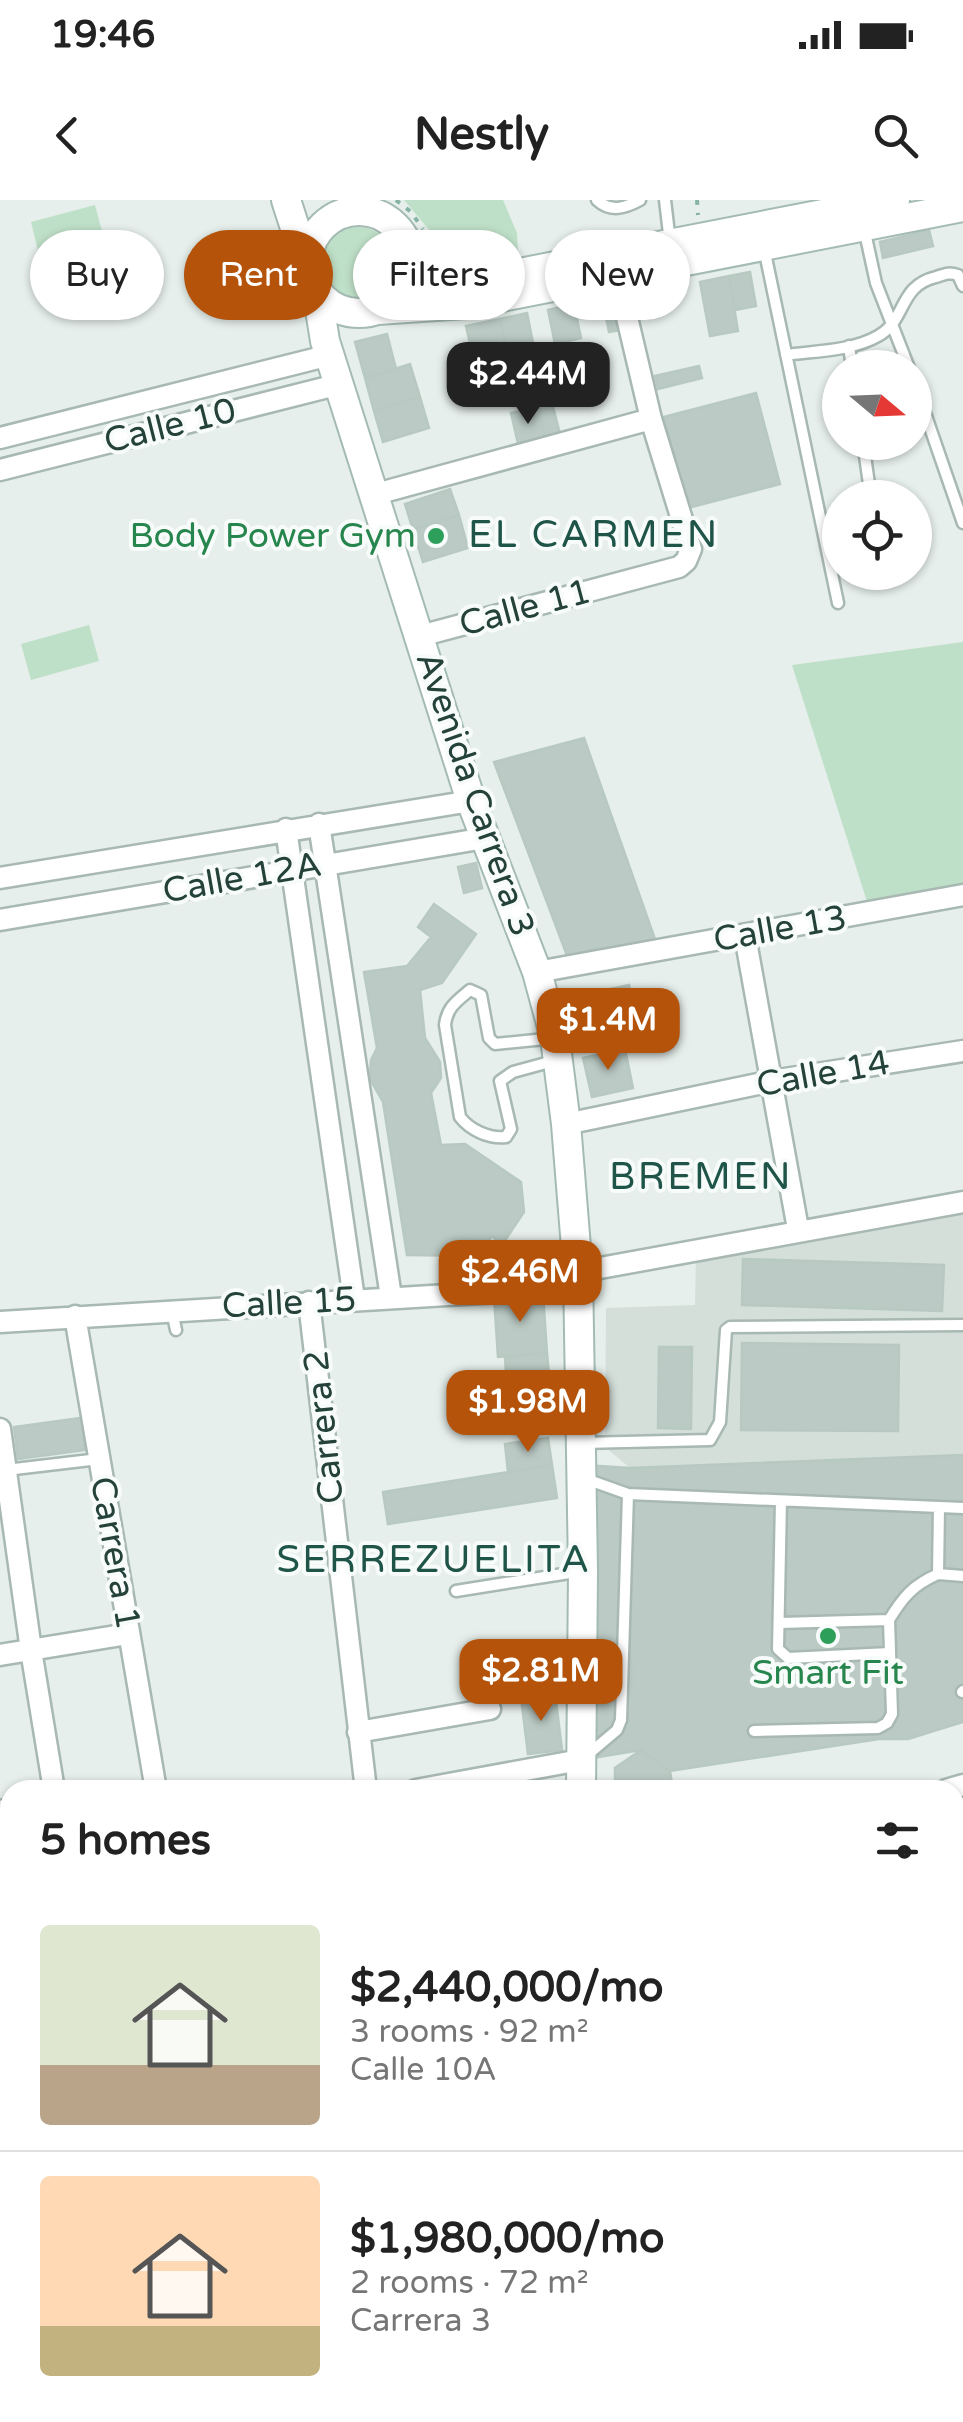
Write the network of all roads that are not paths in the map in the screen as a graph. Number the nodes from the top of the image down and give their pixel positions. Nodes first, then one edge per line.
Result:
1 (286, 200) edge
2 (597, 200) edge
3 (640, 200) edge
4 (666, 200) edge
5 (894, 200) edge
6 (355, 206) edge
7 (963, 207) edge
8 (863, 227) junction
9 (296, 230) edge
10 (319, 230) edge
11 (398, 230) edge
12 (669, 230) edge
13 (690, 239) edge
14 (764, 246) junction
15 (690, 261) edge
16 (963, 286) edge
17 (333, 305) edge
18 (348, 312) junction
19 (353, 312) edge
20 (322, 320) edge
21 (627, 320) edge
22 (894, 322) junction
23 (848, 346) junction
24 (328, 348) junction
25 (849, 350) edge
26 (904, 350) edge
27 (786, 355) junction
28 (340, 384) junction
29 (650, 420) junction
30 (932, 434) edge
31 (0, 438) edge
32 (0, 470) edge
33 (376, 494) junction
34 (822, 505) edge
35 (963, 524) edge
36 (837, 590) edge
37 (838, 603) dead end
38 (420, 636) junction
39 (471, 801) junction
40 (319, 824) junction
41 (286, 829) junction
42 (485, 838) junction
43 (325, 863) junction
44 (292, 868) junction
45 (0, 878) edge
46 (963, 894) edge
47 (0, 920) edge
48 (745, 936) junction
49 (537, 972) junction
50 (556, 1049) junction
51 (963, 1051) edge
52 (772, 1081) junction
53 (566, 1124) junction
54 (963, 1202) edge
55 (798, 1230) junction
56 (578, 1280) junction
57 (391, 1297) junction
58 (354, 1299) junction
59 (310, 1302) junction
60 (75, 1316) junction
61 (0, 1322) edge
62 (963, 1325) edge
63 (579, 1385) junction
64 (494, 1396) dead end
65 (0, 1429) edge
66 (579, 1444) junction
67 (3, 1458) edge
68 (99, 1459) junction
69 (580, 1477) junction
70 (628, 1494) junction
71 (782, 1501) junction
72 (939, 1507) junction
73 (963, 1508) edge
74 (583, 1571) junction
75 (938, 1574) junction
76 (963, 1576) edge
77 (456, 1591) dead end
78 (889, 1620) junction
79 (779, 1623) junction
80 (128, 1634) junction
81 (30, 1650) junction
82 (890, 1653) junction
83 (0, 1655) edge
84 (490, 1708) dead end
85 (754, 1731) dead end
86 (358, 1732) junction
87 (580, 1760) junction
88 (52, 1780) edge
89 (154, 1780) edge
90 (365, 1780) edge
91 (486, 1780) edge
92 (581, 1780) edge

1 - 9 main road
2 - 3 lane
4 - 12 lane
5 - 13 main road
6 - 10 main road
6 - 11 main road
7 - 8 main road
8 - 14 main road
8 - 22 lane
14 - 15 main road
14 - 27 lane
16 - 22 lane
17 - 18 main road
18 - 19 main road
18 - 24 main road
20 - 24 main road, Avenida Carrera 3
21 - 29 street
22 - 23 lane
22 - 26 lane
23 - 25 lane
23 - 27 lane
24 - 28 main road, Avenida Carrera 3
24 - 31 street, Calle 10
27 - 34 lane
28 - 32 street, Calle 10
28 - 33 main road, Avenida Carrera 3
29 - 33 street
29 - 38 street, Calle 11
30 - 35 lane
33 - 38 main road, Avenida Carrera 3
36 - 37 lane
38 - 39 main road, Avenida Carrera 3
39 - 40 street, Calle 12A
39 - 42 main road, Avenida Carrera 3
40 - 41 street, Calle 12A
40 - 43 street
41 - 44 street, Carrera 2
41 - 45 street, Calle 12A
42 - 43 street, Calle 12A
42 - 49 main road, Avenida Carrera 3
43 - 44 street, Calle 12A
43 - 57 street
44 - 47 street, Calle 12A
44 - 58 street, Carrera 2
46 - 48 street, Calle 13
48 - 49 street, Calle 13
48 - 52 street
49 - 50 main road, Avenida Carrera 3
50 - 50 lane
50 - 53 main road, Avenida Carrera 3
51 - 52 street, Calle 14
52 - 53 street, Calle 14
52 - 55 street
53 - 56 main road, Avenida Carrera 3
54 - 55 street, Calle 15
55 - 56 street, Calle 15
56 - 57 street, Calle 15
56 - 63 main road, Avenida Carrera 3
57 - 58 street, Calle 15
58 - 59 street, Calle 15
59 - 60 street, Calle 15
59 - 86 street, Carrera 2
60 - 61 street, Calle 15
60 - 68 street, Carrera 1
62 - 66 lane
63 - 64 street
63 - 66 main road, Avenida Carrera 3
65 - 67 street
66 - 69 main road, Avenida Carrera 3
67 - 68 lane
67 - 81 street
68 - 80 street, Carrera 1
69 - 70 lane
69 - 74 main road, Avenida Carrera 3
70 - 71 lane
70 - 87 lane
71 - 72 lane
71 - 79 lane
72 - 73 lane
72 - 75 lane
74 - 77 lane
74 - 87 main road, Avenida Carrera 3
75 - 76 lane
75 - 78 lane
78 - 79 lane
78 - 82 lane
79 - 82 lane
80 - 81 street
80 - 89 street, Carrera 1
81 - 83 street
81 - 88 street
82 - 85 lane
84 - 86 street
86 - 90 street, Carrera 2
87 - 91 street
87 - 92 main road, Avenida Carrera 3

